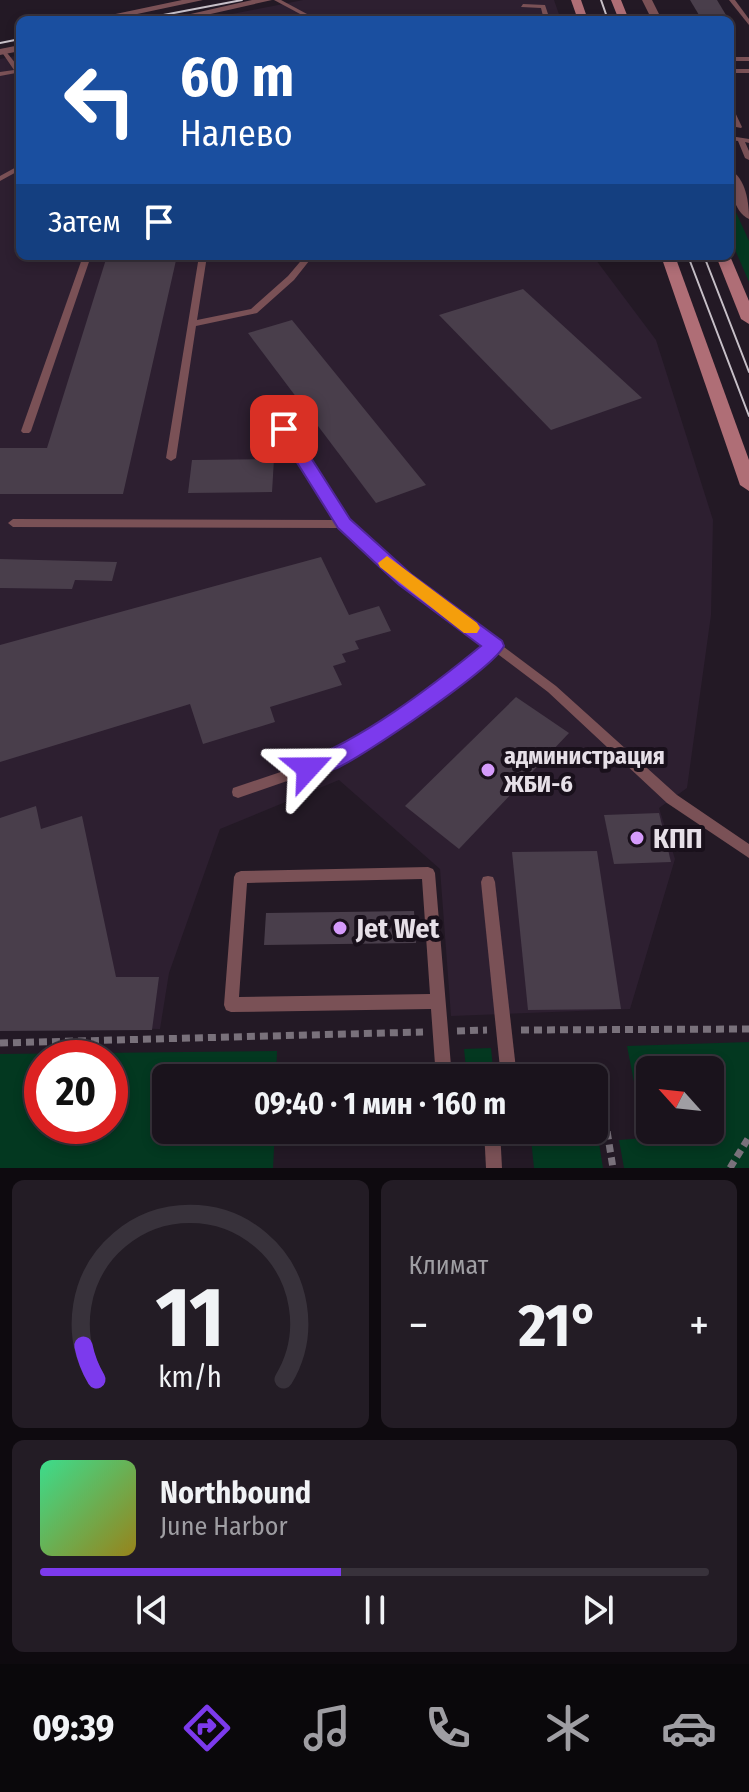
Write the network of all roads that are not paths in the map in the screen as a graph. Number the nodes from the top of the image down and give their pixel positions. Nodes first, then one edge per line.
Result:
1 (198, 0) edge
2 (267, 0) edge
3 (277, 0) edge
4 (732, 0) edge
5 (523, 6) dead end
6 (304, 14) dead end
7 (113, 16) edge
8 (187, 16) edge
9 (546, 16) edge
10 (749, 23) edge
11 (2, 51) edge
12 (16, 68) edge
13 (734, 116) edge
14 (739, 127) junction
15 (749, 127) edge
16 (734, 128) edge
17 (745, 141) edge
18 (749, 158) edge
19 (734, 180) edge
20 (745, 198) edge
21 (749, 215) edge
22 (86, 260) edge
23 (202, 260) edge
24 (306, 260) edge
25 (669, 260) edge
26 (725, 260) edge
27 (749, 319) edge
28 (192, 324) junction
29 (284, 429) dead end
30 (26, 431) dead end
31 (171, 458) dead end
32 (749, 485) edge
33 (13, 523) dead end
34 (344, 524) junction
35 (495, 646) junction
36 (238, 792) dead end
37 (749, 852) edge
38 (488, 882) dead end
39 (438, 1001) junction
40 (443, 1064) edge
41 (508, 1064) edge
42 (491, 1144) edge
43 (494, 1168) edge

1 - 7 street
2 - 8 street
3 - 6 lane
4 - 10 lane
5 - 9 lane
11 - 12 lane
13 - 14 lane
14 - 15 lane
14 - 16 lane
17 - 18 lane
19 - 20 street
20 - 21 street
22 - 30 lane
23 - 28 lane
24 - 28 lane
25 - 32 main road
26 - 27 main road
28 - 31 lane
29 - 34 lane
33 - 34 lane
34 - 35 lane
35 - 36 lane
35 - 37 lane
38 - 41 lane
39 - 39 lane
39 - 40 lane
42 - 43 lane

